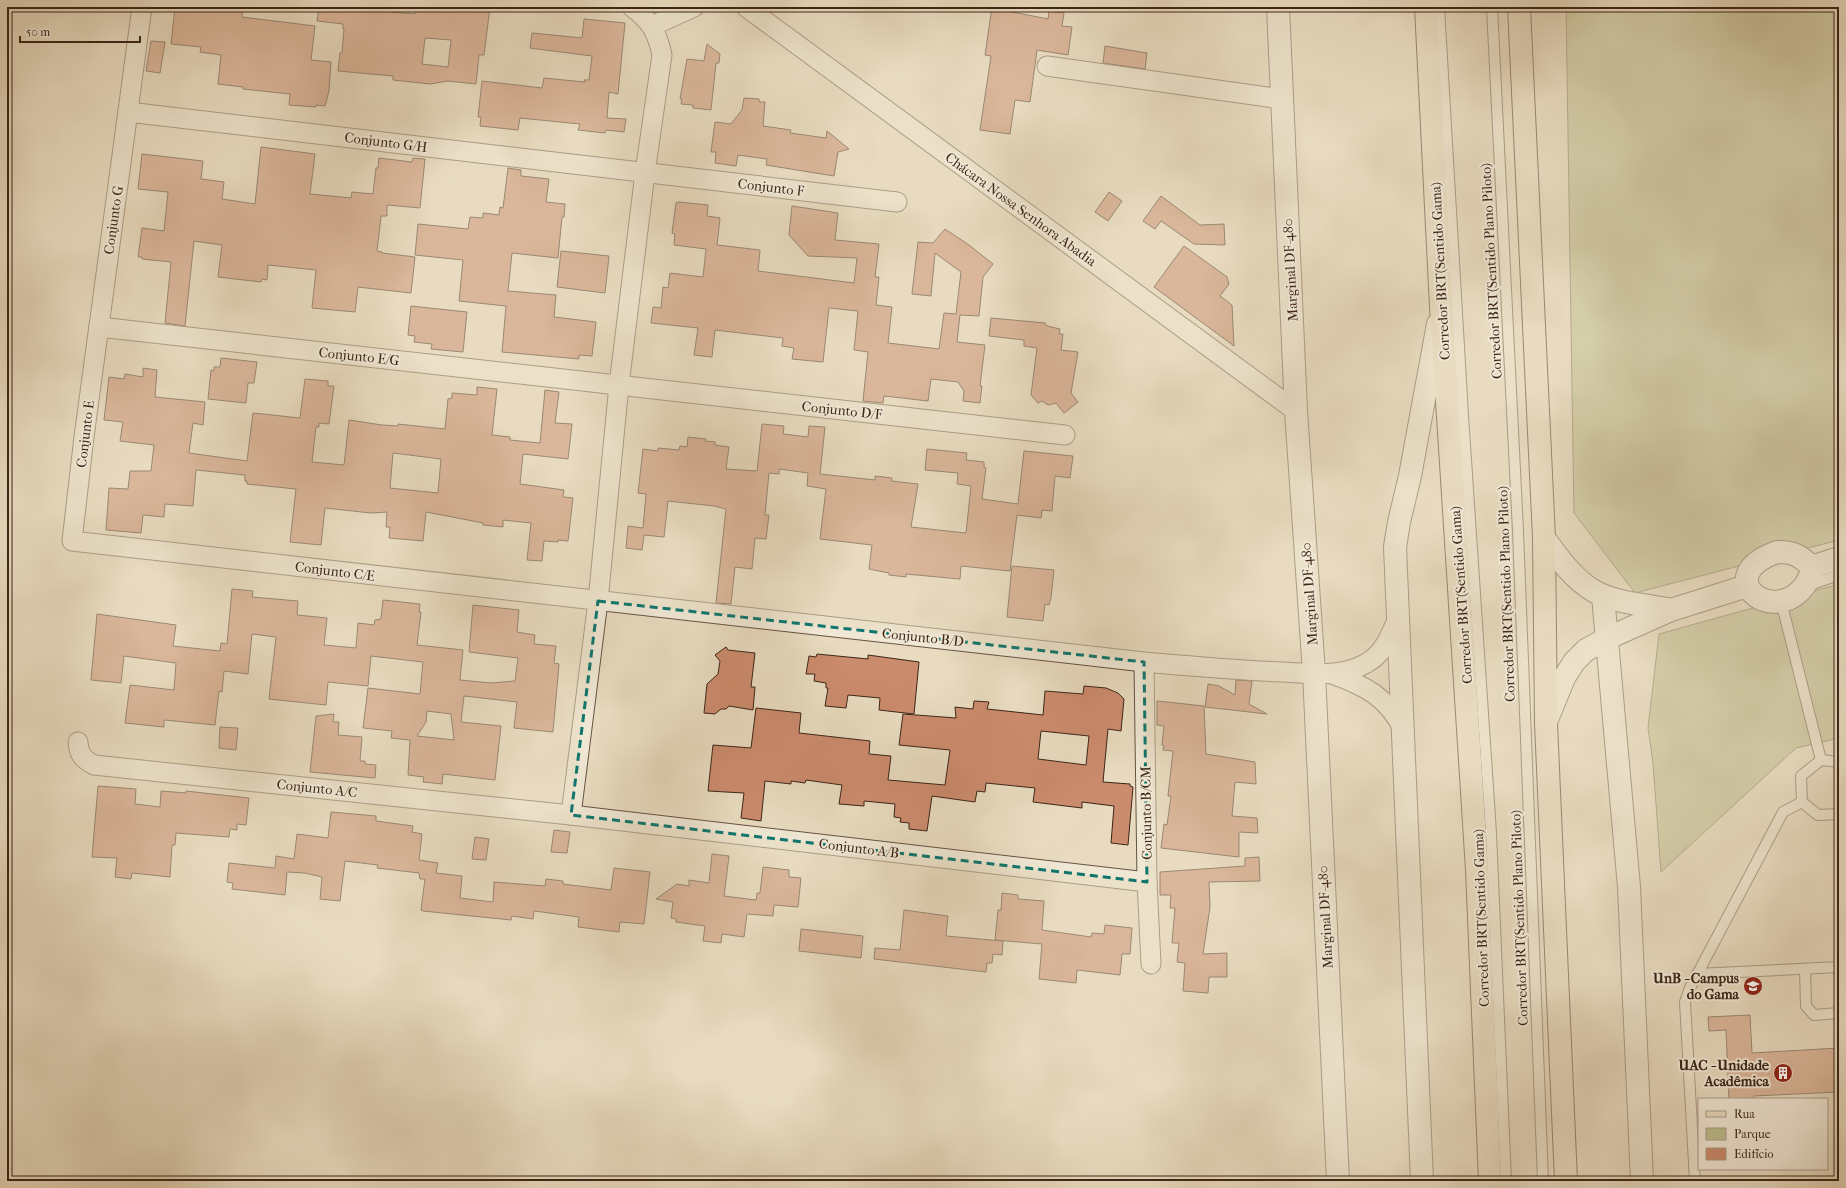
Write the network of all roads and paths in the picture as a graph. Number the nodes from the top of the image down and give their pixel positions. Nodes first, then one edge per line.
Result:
1 (142, 7) edge
2 (632, 7) edge
3 (694, 7) edge
4 (746, 7) edge
5 (1278, 7) edge
6 (1426, 7) edge
7 (1440, 7) edge
8 (1492, 7) edge
9 (1519, 7) edge
10 (652, 26) junction
11 (1047, 66) dead end
12 (1282, 99) junction
13 (128, 112) junction
14 (645, 172) junction
15 (897, 202) dead end
16 (1441, 307) junction
17 (98, 327) junction
18 (619, 385) junction
19 (1296, 411) junction
20 (1065, 435) dead end
21 (1544, 538) junction
22 (72, 541) joint
23 (1839, 558) edge
24 (1839, 574) edge
25 (1809, 576) junction
26 (1747, 586) junction
27 (1603, 596) junction
28 (598, 601) junction
29 (1782, 601) junction
30 (1671, 610) junction
31 (1398, 618) junction
32 (1608, 638) junction
33 (1144, 662) junction
34 (1323, 673) junction
35 (1546, 723) junction
36 (1404, 730) junction
37 (78, 742) dead end
38 (1821, 760) junction
39 (1839, 762) edge
40 (1802, 802) junction
41 (1839, 814) edge
42 (571, 815) junction
43 (1147, 882) junction
44 (1150, 964) dead end
45 (1839, 967) edge
46 (1805, 969) junction
47 (1697, 974) junction
48 (1839, 1013) edge
49 (1421, 1150) junction
50 (1639, 1175) edge
51 (1338, 1181) edge
52 (1422, 1181) edge
53 (1432, 1181) edge
54 (1490, 1181) edge
55 (1506, 1181) edge
56 (1543, 1181) edge
57 (1566, 1181) edge
58 (1695, 1181) edge

1 - 13 street, Conjunto G
2 - 10 street
3 - 10 street
4 - 19 street, Chácara Nossa Senhora Abadia
5 - 12 street, Marginal DF-480
6 - 16 main road
7 - 55 lane, Corredor BRT(Sentido Gama)
8 - 56 lane, Corredor BRT(Sentido Plano Piloto)
9 - 21 main road
10 - 14 street
11 - 12 street
12 - 19 street, Marginal DF-480
13 - 14 street, Conjunto G/H
13 - 17 street, Conjunto G
14 - 15 street, Conjunto F
14 - 18 street
16 - 31 street
16 - 54 main road
17 - 18 street, Conjunto E/G
17 - 22 street, Conjunto E
18 - 20 street, Conjunto D/F
18 - 28 street
19 - 34 street, Marginal DF-480
21 - 27 street
21 - 35 main road
22 - 28 street, Conjunto C/E
23 - 25 street
24 - 25 lane
25 - 26 street
25 - 29 street
26 - 29 street
26 - 30 street
27 - 30 street
27 - 32 street
28 - 33 street, Conjunto B/D
28 - 42 street
29 - 38 lane
30 - 32 street
31 - 34 street
31 - 36 street
32 - 35 street
32 - 50 street
33 - 34 street, Conjunto B/D
33 - 43 street, Conjunto B/CM
34 - 36 street
34 - 51 street, Marginal DF-480
35 - 57 main road
36 - 49 street
37 - 42 street, Conjunto A/C
38 - 39 lane
38 - 40 lane
40 - 41 lane
40 - 47 lane
42 - 43 street, Conjunto A/B
43 - 44 street, Conjunto B/CM
45 - 46 lane
46 - 47 lane
46 - 48 lane
47 - 58 lane
49 - 52 street
49 - 53 street

